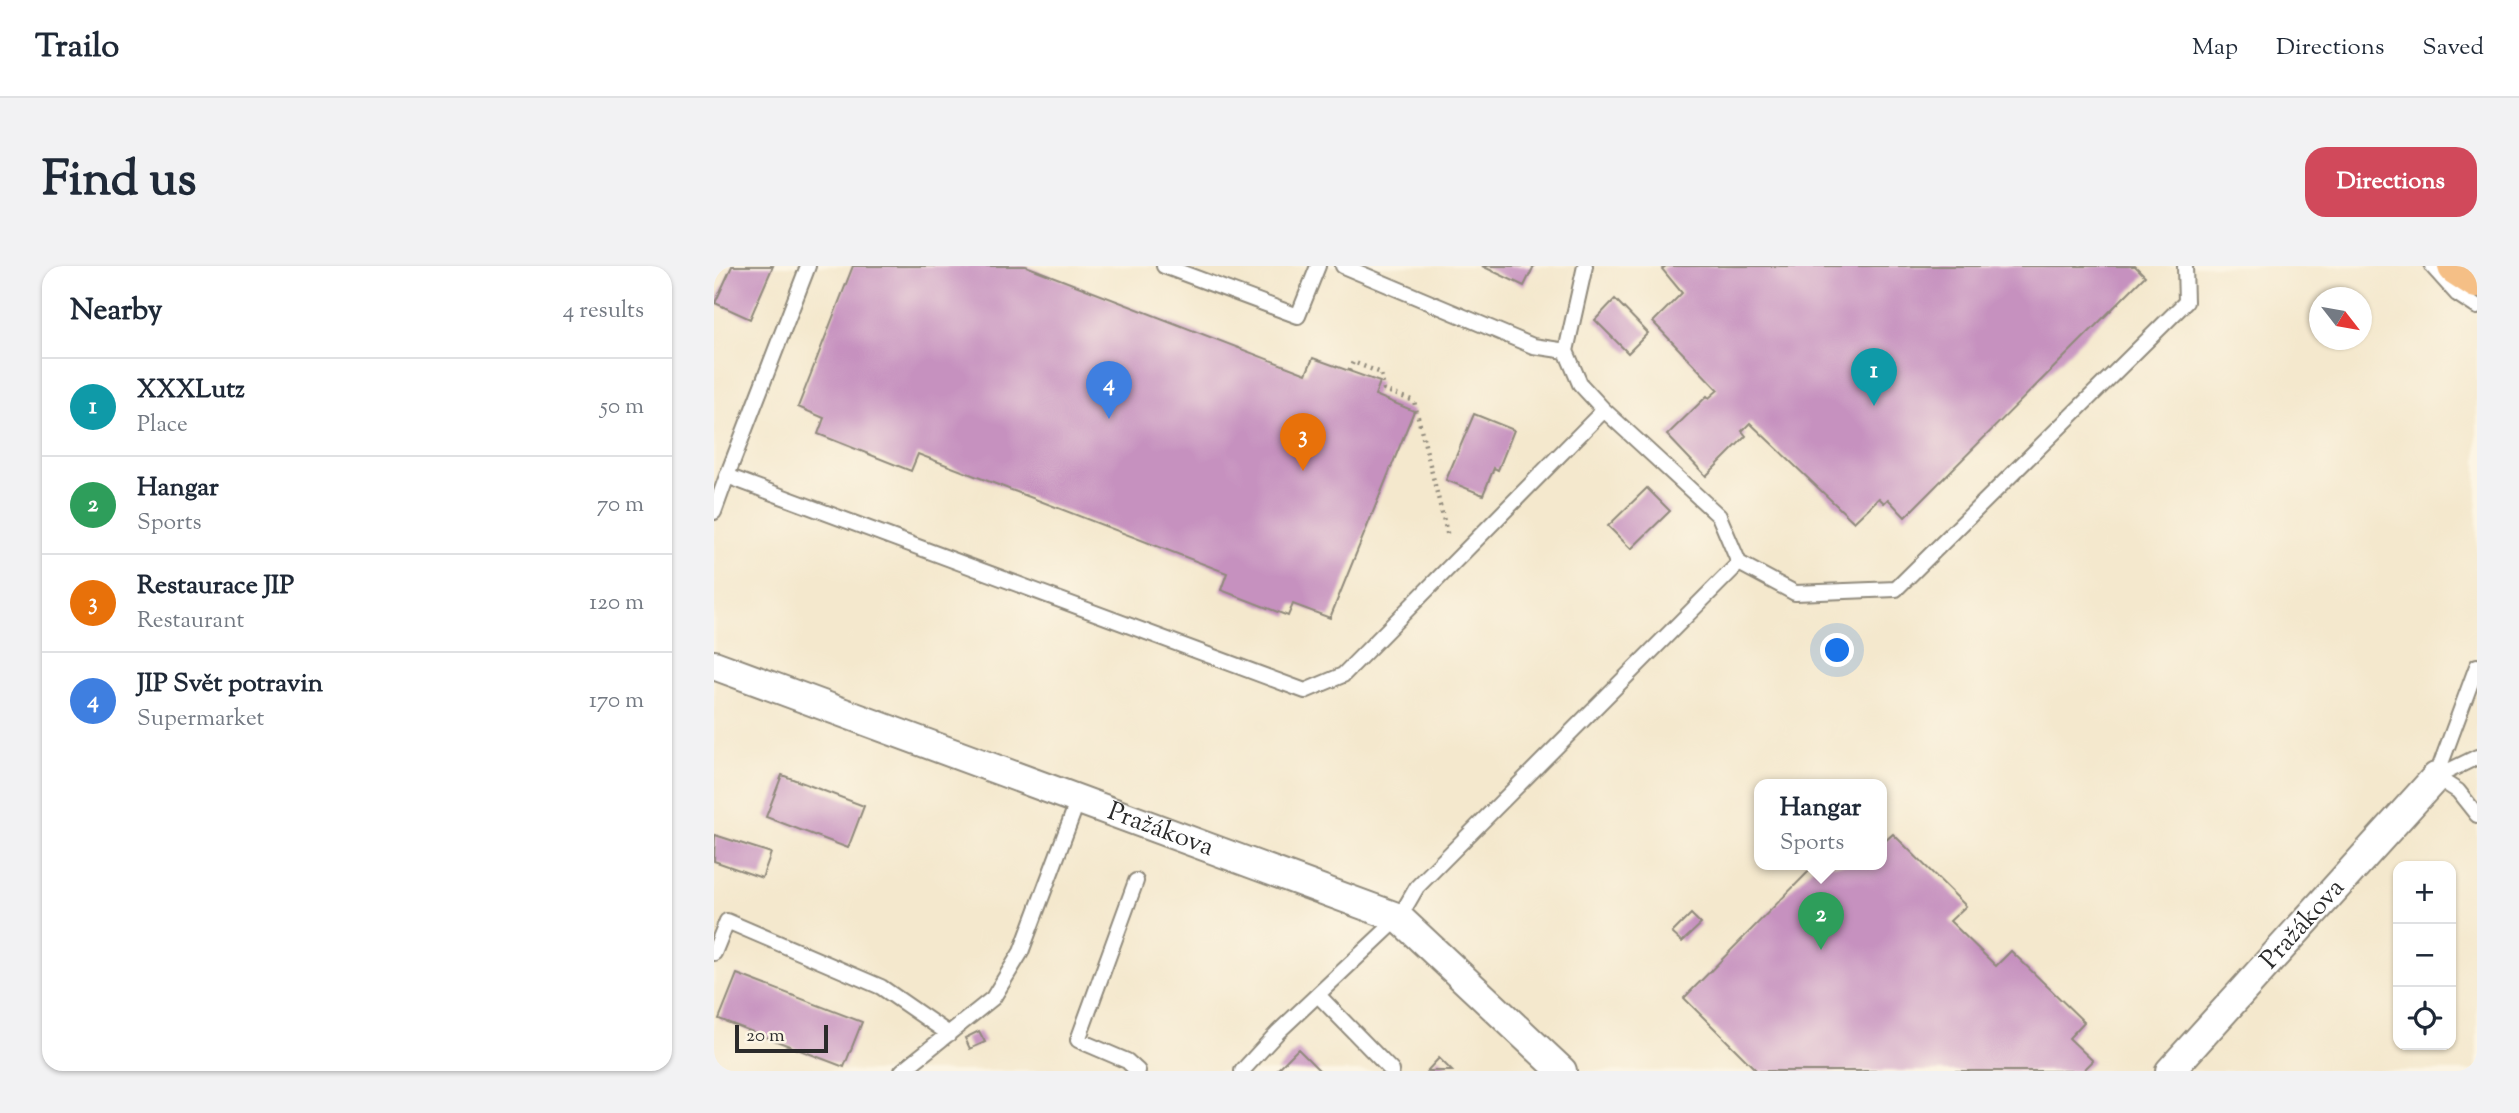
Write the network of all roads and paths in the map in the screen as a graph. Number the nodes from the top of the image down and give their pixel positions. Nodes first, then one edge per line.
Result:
1 (808, 266) edge
2 (1164, 266) edge
3 (1318, 266) edge
4 (1343, 266) edge
5 (1585, 266) edge
6 (2185, 266) edge
7 (2432, 266) edge
8 (2457, 266) edge
9 (2477, 279) edge
10 (2477, 307) edge
11 (1566, 351) junction
12 (1349, 371) dead end
13 (1604, 410) junction
14 (727, 476) junction
15 (714, 512) edge
16 (1464, 552) junction
17 (1739, 563) junction
18 (714, 665) edge
19 (2477, 666) edge
20 (2477, 757) edge
21 (2436, 776) junction
22 (1078, 800) junction
23 (2477, 815) edge
24 (1136, 881) dead end
25 (1399, 919) junction
26 (714, 953) edge
27 (1318, 995) junction
28 (949, 1034) junction
29 (902, 1071) edge
30 (1138, 1071) edge
31 (1242, 1071) edge
32 (1392, 1071) edge
33 (1562, 1071) edge
34 (2170, 1071) edge

1 - 14 lane
2 - 3 lane
4 - 11 lane
5 - 11 lane
6 - 17 lane
7 - 10 lane
8 - 9 highway
11 - 13 lane
12 - 16 path
13 - 16 lane
13 - 17 lane
14 - 15 lane
14 - 16 lane
17 - 25 lane
18 - 22 street, Pražákova
19 - 21 lane
20 - 21 lane
21 - 23 lane
21 - 34 street, Pražákova
22 - 25 street, Pražákova
22 - 28 lane
24 - 30 lane
25 - 27 lane
25 - 33 street, Pražákova
26 - 28 lane
27 - 31 lane
27 - 32 lane
28 - 29 lane

